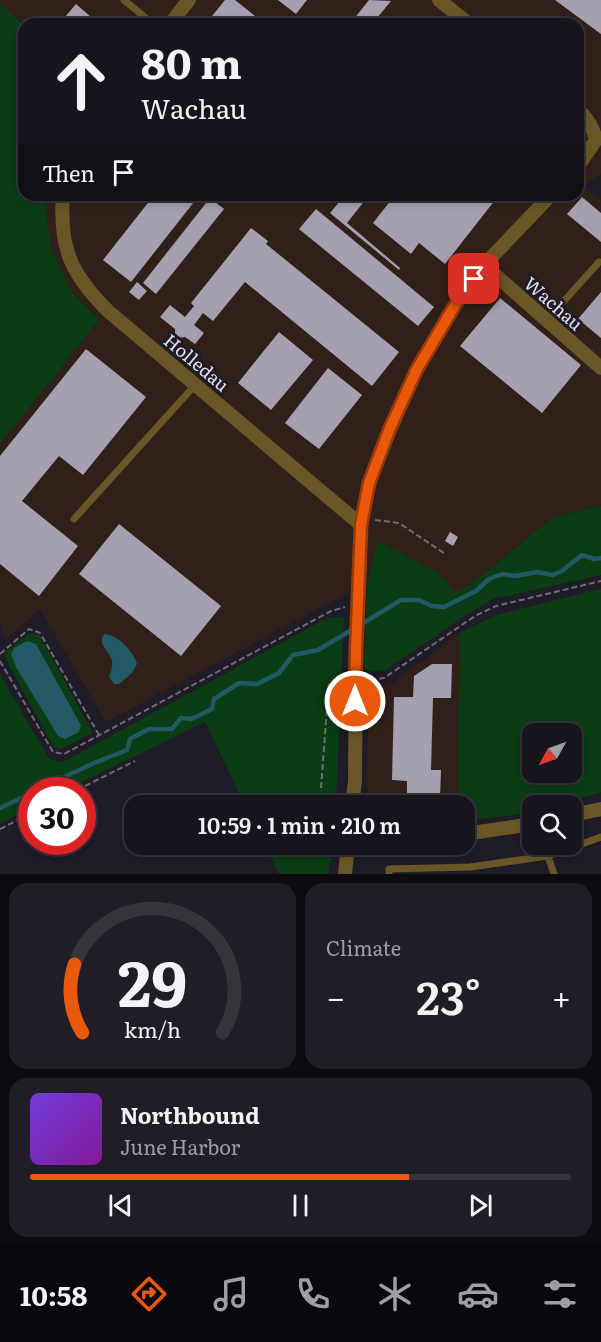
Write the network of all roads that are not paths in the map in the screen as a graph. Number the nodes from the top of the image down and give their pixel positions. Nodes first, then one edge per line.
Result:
1 (124, 0) edge
2 (189, 0) edge
3 (439, 0) edge
4 (146, 18) edge
5 (175, 18) edge
6 (462, 18) edge
7 (584, 116) edge
8 (598, 138) edge
9 (584, 158) edge
10 (62, 201) edge
11 (545, 201) edge
12 (599, 262) dead end
13 (484, 265) junction
14 (547, 321) junction
15 (599, 363) edge
16 (196, 384) junction
17 (74, 519) dead end
18 (362, 521) junction
19 (353, 795) edge
20 (601, 809) edge
21 (582, 813) edge
22 (522, 825) edge
23 (475, 833) edge
24 (601, 837) edge
25 (347, 855) edge
26 (548, 856) junction
27 (471, 871) edge
28 (345, 874) edge
29 (389, 874) edge
30 (554, 874) edge

1 - 4 lane
2 - 5 street
3 - 6 street
7 - 8 street
8 - 9 street
10 - 16 street, Holledau
11 - 13 street
12 - 14 lane
13 - 14 street, Wachau
13 - 18 street
14 - 15 street, Wachau
16 - 17 lane
16 - 18 street, Holledau
18 - 19 street
20 - 21 street
22 - 23 street
24 - 26 lane
25 - 28 street
26 - 27 lane
26 - 30 lane
27 - 29 lane

